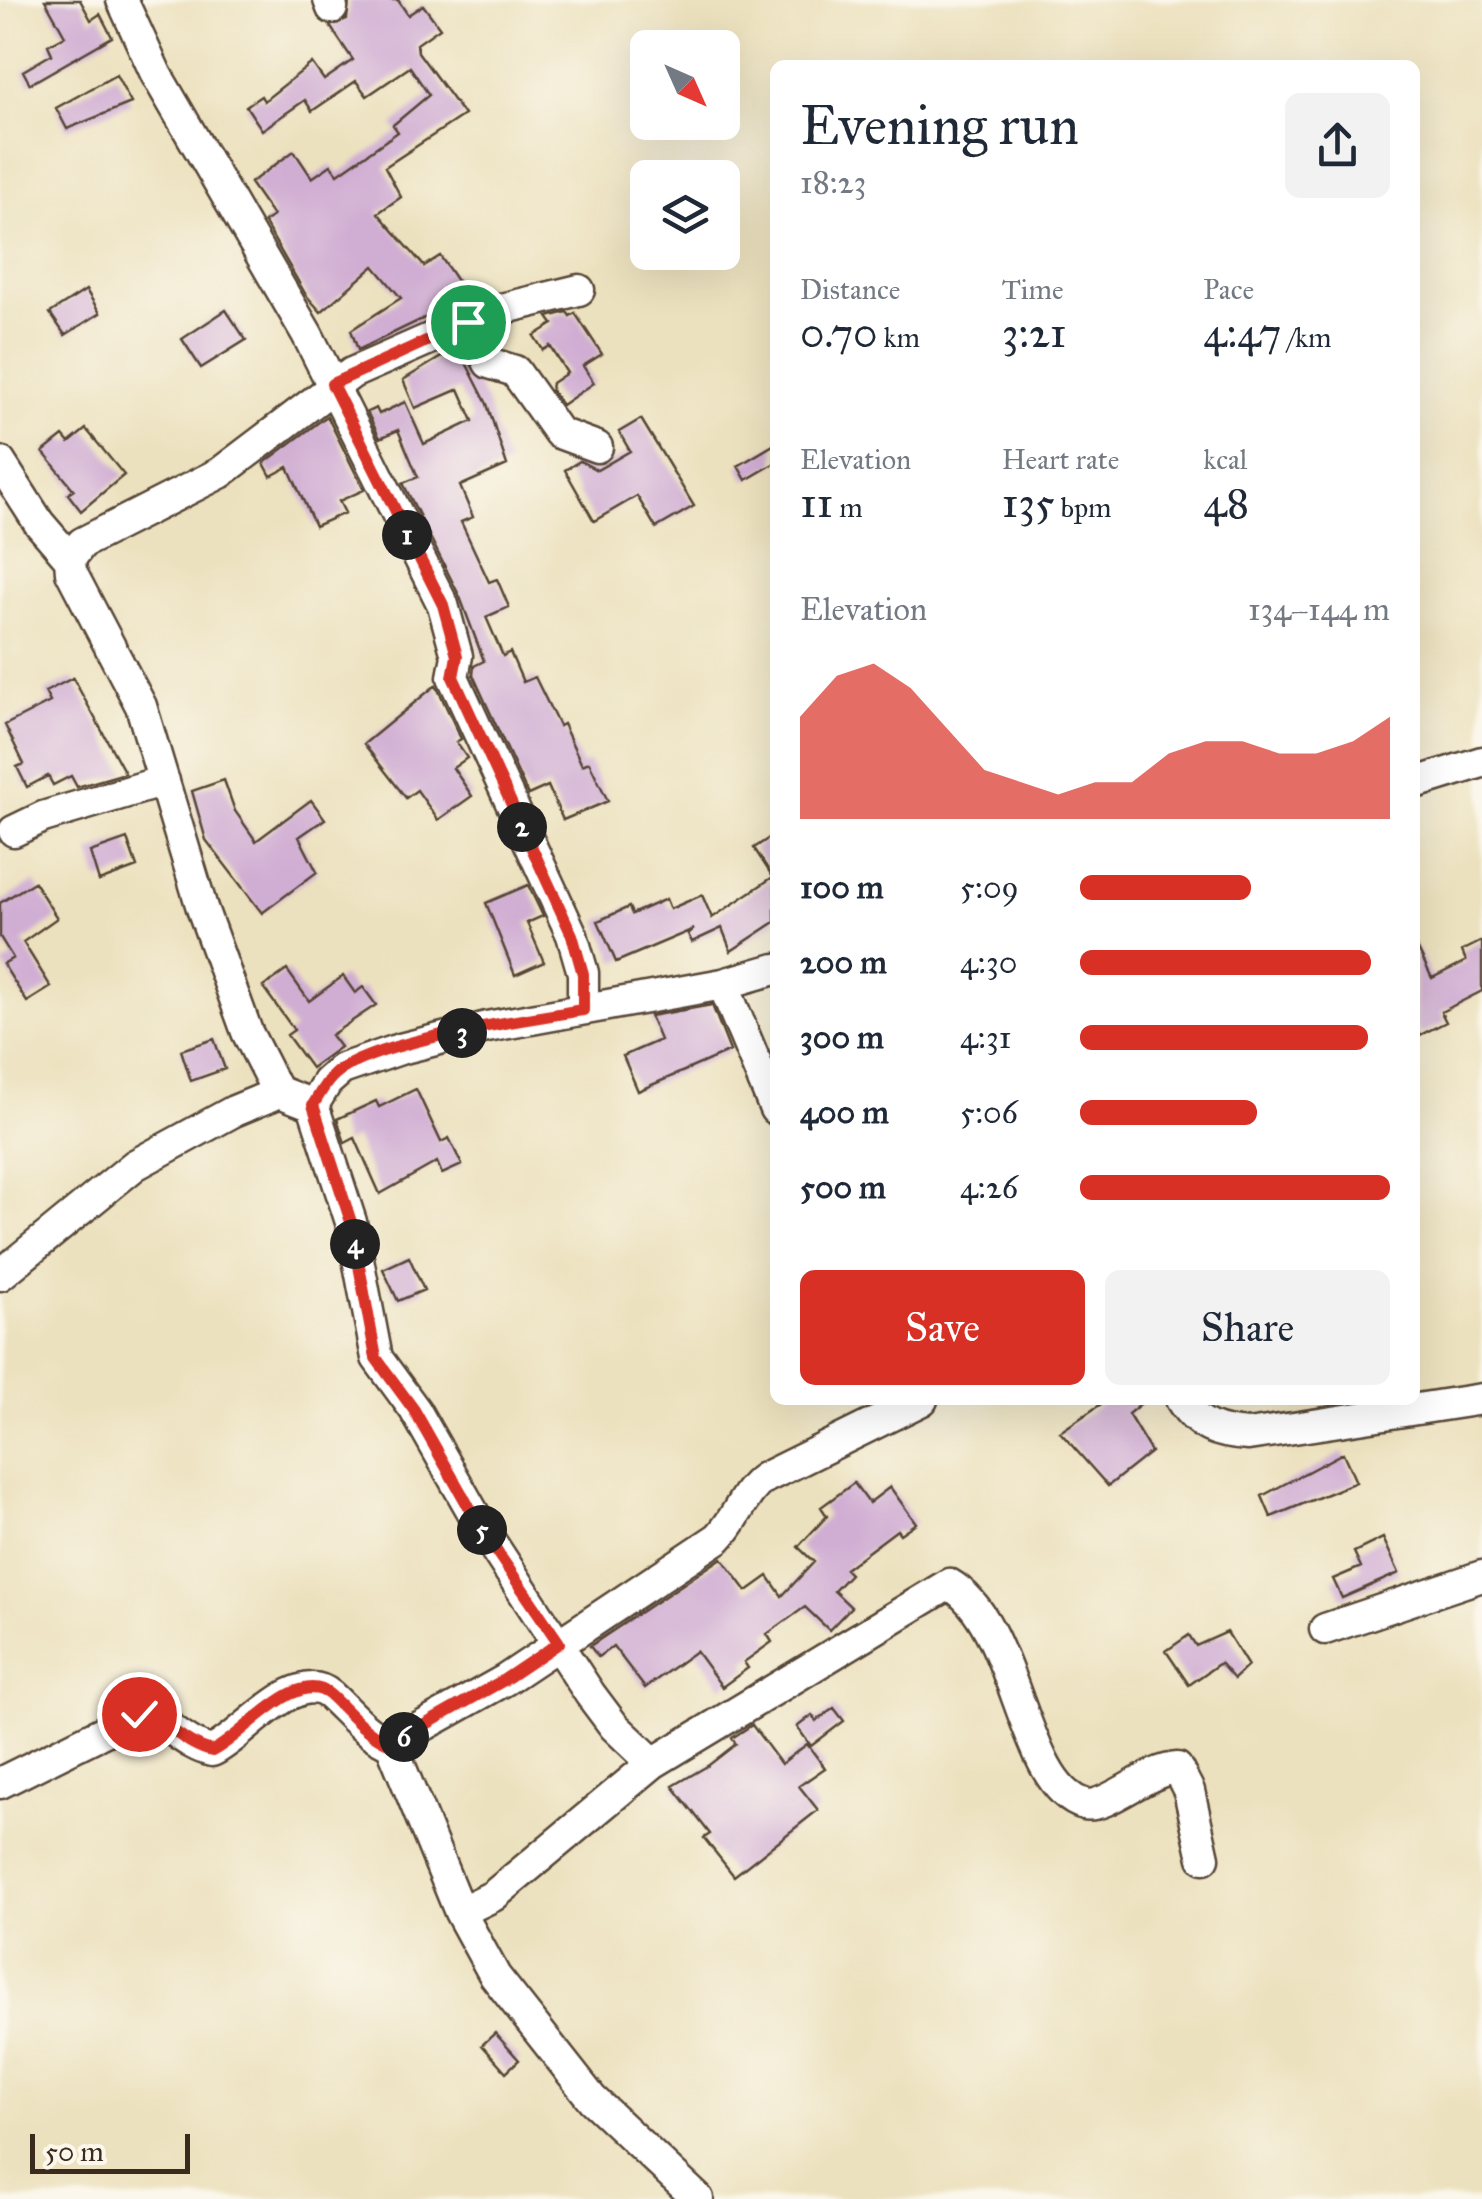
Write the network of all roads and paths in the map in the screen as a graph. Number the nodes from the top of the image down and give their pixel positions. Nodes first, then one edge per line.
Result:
1 (122, 0) edge
2 (579, 290) dead end
3 (468, 322) junction
4 (332, 384) junction
5 (597, 446) dead end
6 (0, 462) edge
7 (70, 559) junction
8 (1482, 762) edge
9 (1420, 781) edge
10 (164, 782) junction
11 (14, 831) dead end
12 (770, 970) edge
13 (723, 984) junction
14 (583, 1010) junction
15 (280, 1092) junction
16 (770, 1097) edge
17 (313, 1105) junction
18 (0, 1276) edge
19 (1482, 1399) edge
20 (912, 1405) edge
21 (1185, 1405) edge
22 (1482, 1576) edge
23 (1325, 1629) dead end
24 (559, 1643) junction
25 (391, 1744) junction
26 (653, 1763) junction
27 (0, 1784) edge
28 (1204, 1858) dead end
29 (460, 1912) junction
30 (698, 2199) edge

1 - 4 street
2 - 3 street
3 - 4 street
3 - 5 street
4 - 7 street
4 - 14 street
6 - 7 street
7 - 10 street
8 - 9 street
10 - 11 street
10 - 15 street
12 - 13 street
13 - 14 street
13 - 16 street
14 - 17 street
15 - 17 street
15 - 18 street
17 - 24 street
19 - 21 street
20 - 24 street
22 - 23 street
24 - 25 street
24 - 26 street
25 - 27 street
25 - 29 street
26 - 28 street
26 - 29 street
29 - 30 street

